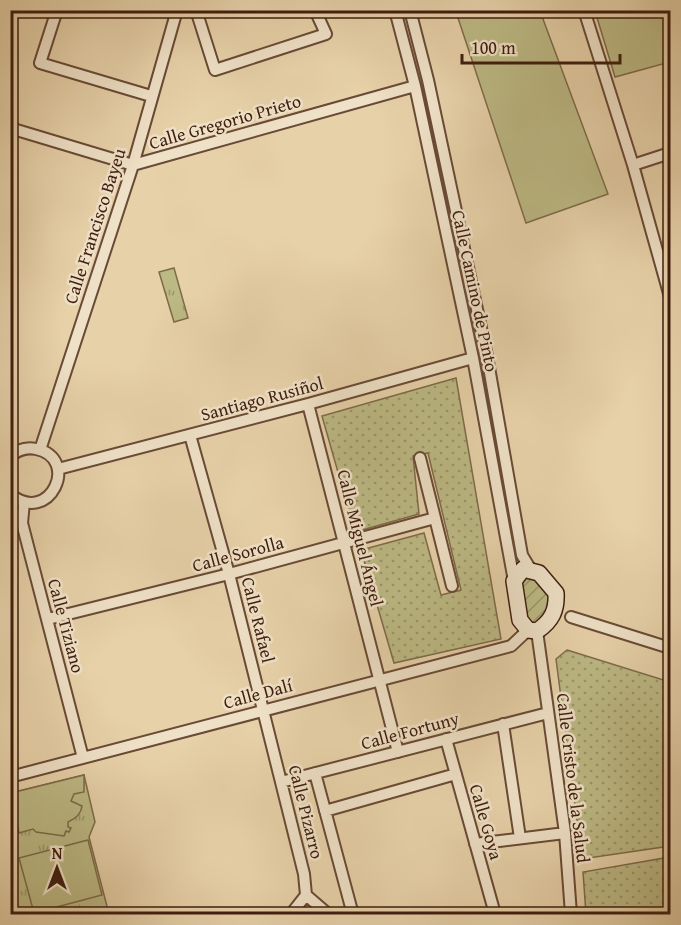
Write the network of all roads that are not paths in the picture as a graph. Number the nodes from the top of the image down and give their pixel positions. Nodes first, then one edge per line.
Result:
1 (57, 10) edge
2 (177, 10) edge
3 (196, 10) edge
4 (315, 10) edge
5 (395, 10) edge
6 (410, 10) edge
7 (584, 10) edge
8 (415, 86) junction
9 (151, 96) junction
10 (10, 128) edge
11 (670, 153) edge
12 (133, 165) junction
13 (633, 165) junction
14 (670, 297) edge
15 (473, 358) junction
16 (308, 404) junction
17 (190, 435) junction
18 (40, 450) junction
19 (10, 457) edge
20 (420, 458) dead end
21 (58, 469) junction
22 (10, 494) edge
23 (24, 502) junction
24 (435, 518) junction
25 (344, 543) junction
26 (531, 570) junction
27 (229, 574) junction
28 (514, 581) junction
29 (452, 586) dead end
30 (556, 593) junction
31 (571, 617) junction
32 (48, 619) junction
33 (538, 632) junction
34 (670, 648) edge
35 (380, 679) junction
36 (263, 710) junction
37 (548, 713) junction
38 (503, 724) junction
39 (446, 739) junction
40 (398, 752) junction
41 (83, 758) junction
42 (315, 773) junction
43 (456, 774) junction
44 (10, 777) edge
45 (281, 782) junction
46 (326, 811) junction
47 (565, 833) junction
48 (520, 838) junction
49 (475, 844) junction
50 (306, 895) junction
51 (291, 915) edge
52 (328, 915) edge
53 (350, 915) edge
54 (495, 915) edge
55 (571, 915) edge

1 - 9 street
2 - 9 street, Calle Francisco Bayeu
3 - 4 street
5 - 8 street, Calle Camino de Pinto
6 - 26 street, Calle Camino de Pinto
7 - 13 street
8 - 12 street, Calle Gregorio Prieto
8 - 15 street, Calle Camino de Pinto
9 - 12 street, Calle Francisco Bayeu
10 - 12 street, Calle Gregorio Prieto
11 - 13 street
12 - 18 street, Calle Francisco Bayeu
13 - 14 street
15 - 16 street, Santiago Rusiñol
15 - 28 street, Calle Camino de Pinto
16 - 17 street, Santiago Rusiñol
16 - 25 street, Calle Miguel Ángel
17 - 21 street, Santiago Rusiñol
17 - 27 street, Calle Rafael
18 - 19 street
18 - 21 street
20 - 24 street
21 - 23 street
22 - 23 street
23 - 32 street, Calle Tiziano
24 - 25 street, Calle Sorolla
24 - 29 street
25 - 27 street, Calle Sorolla
25 - 35 street, Calle Miguel Ángel
26 - 28 street
26 - 30 street
27 - 32 street, Calle Sorolla
27 - 36 street, Calle Rafael
28 - 33 street
30 - 31 street
30 - 33 street
31 - 33 street
31 - 34 street
32 - 41 street, Calle Tiziano
33 - 35 street, Calle Dalí
33 - 37 street, Calle Cristo de la Salud
35 - 36 street, Calle Dalí
35 - 40 street, Calle Miguel Ángel
36 - 41 street, Calle Dalí
36 - 45 street, Calle Pizarro
37 - 38 street, Calle Fortuny
37 - 47 street, Calle Cristo de la Salud
38 - 39 street, Calle Fortuny
38 - 48 street
39 - 40 street, Calle Fortuny
39 - 43 street, Calle Goya
40 - 42 street, Calle Fortuny
41 - 44 street, Calle Dalí
42 - 45 street, Calle Fortuny
42 - 46 street
43 - 46 street
43 - 49 street, Calle Goya
45 - 50 street, Calle Pizarro
46 - 53 street
47 - 48 street
47 - 55 street, Calle Cristo de la Salud
48 - 49 street
49 - 54 street, Calle Goya
50 - 51 street
50 - 52 street

